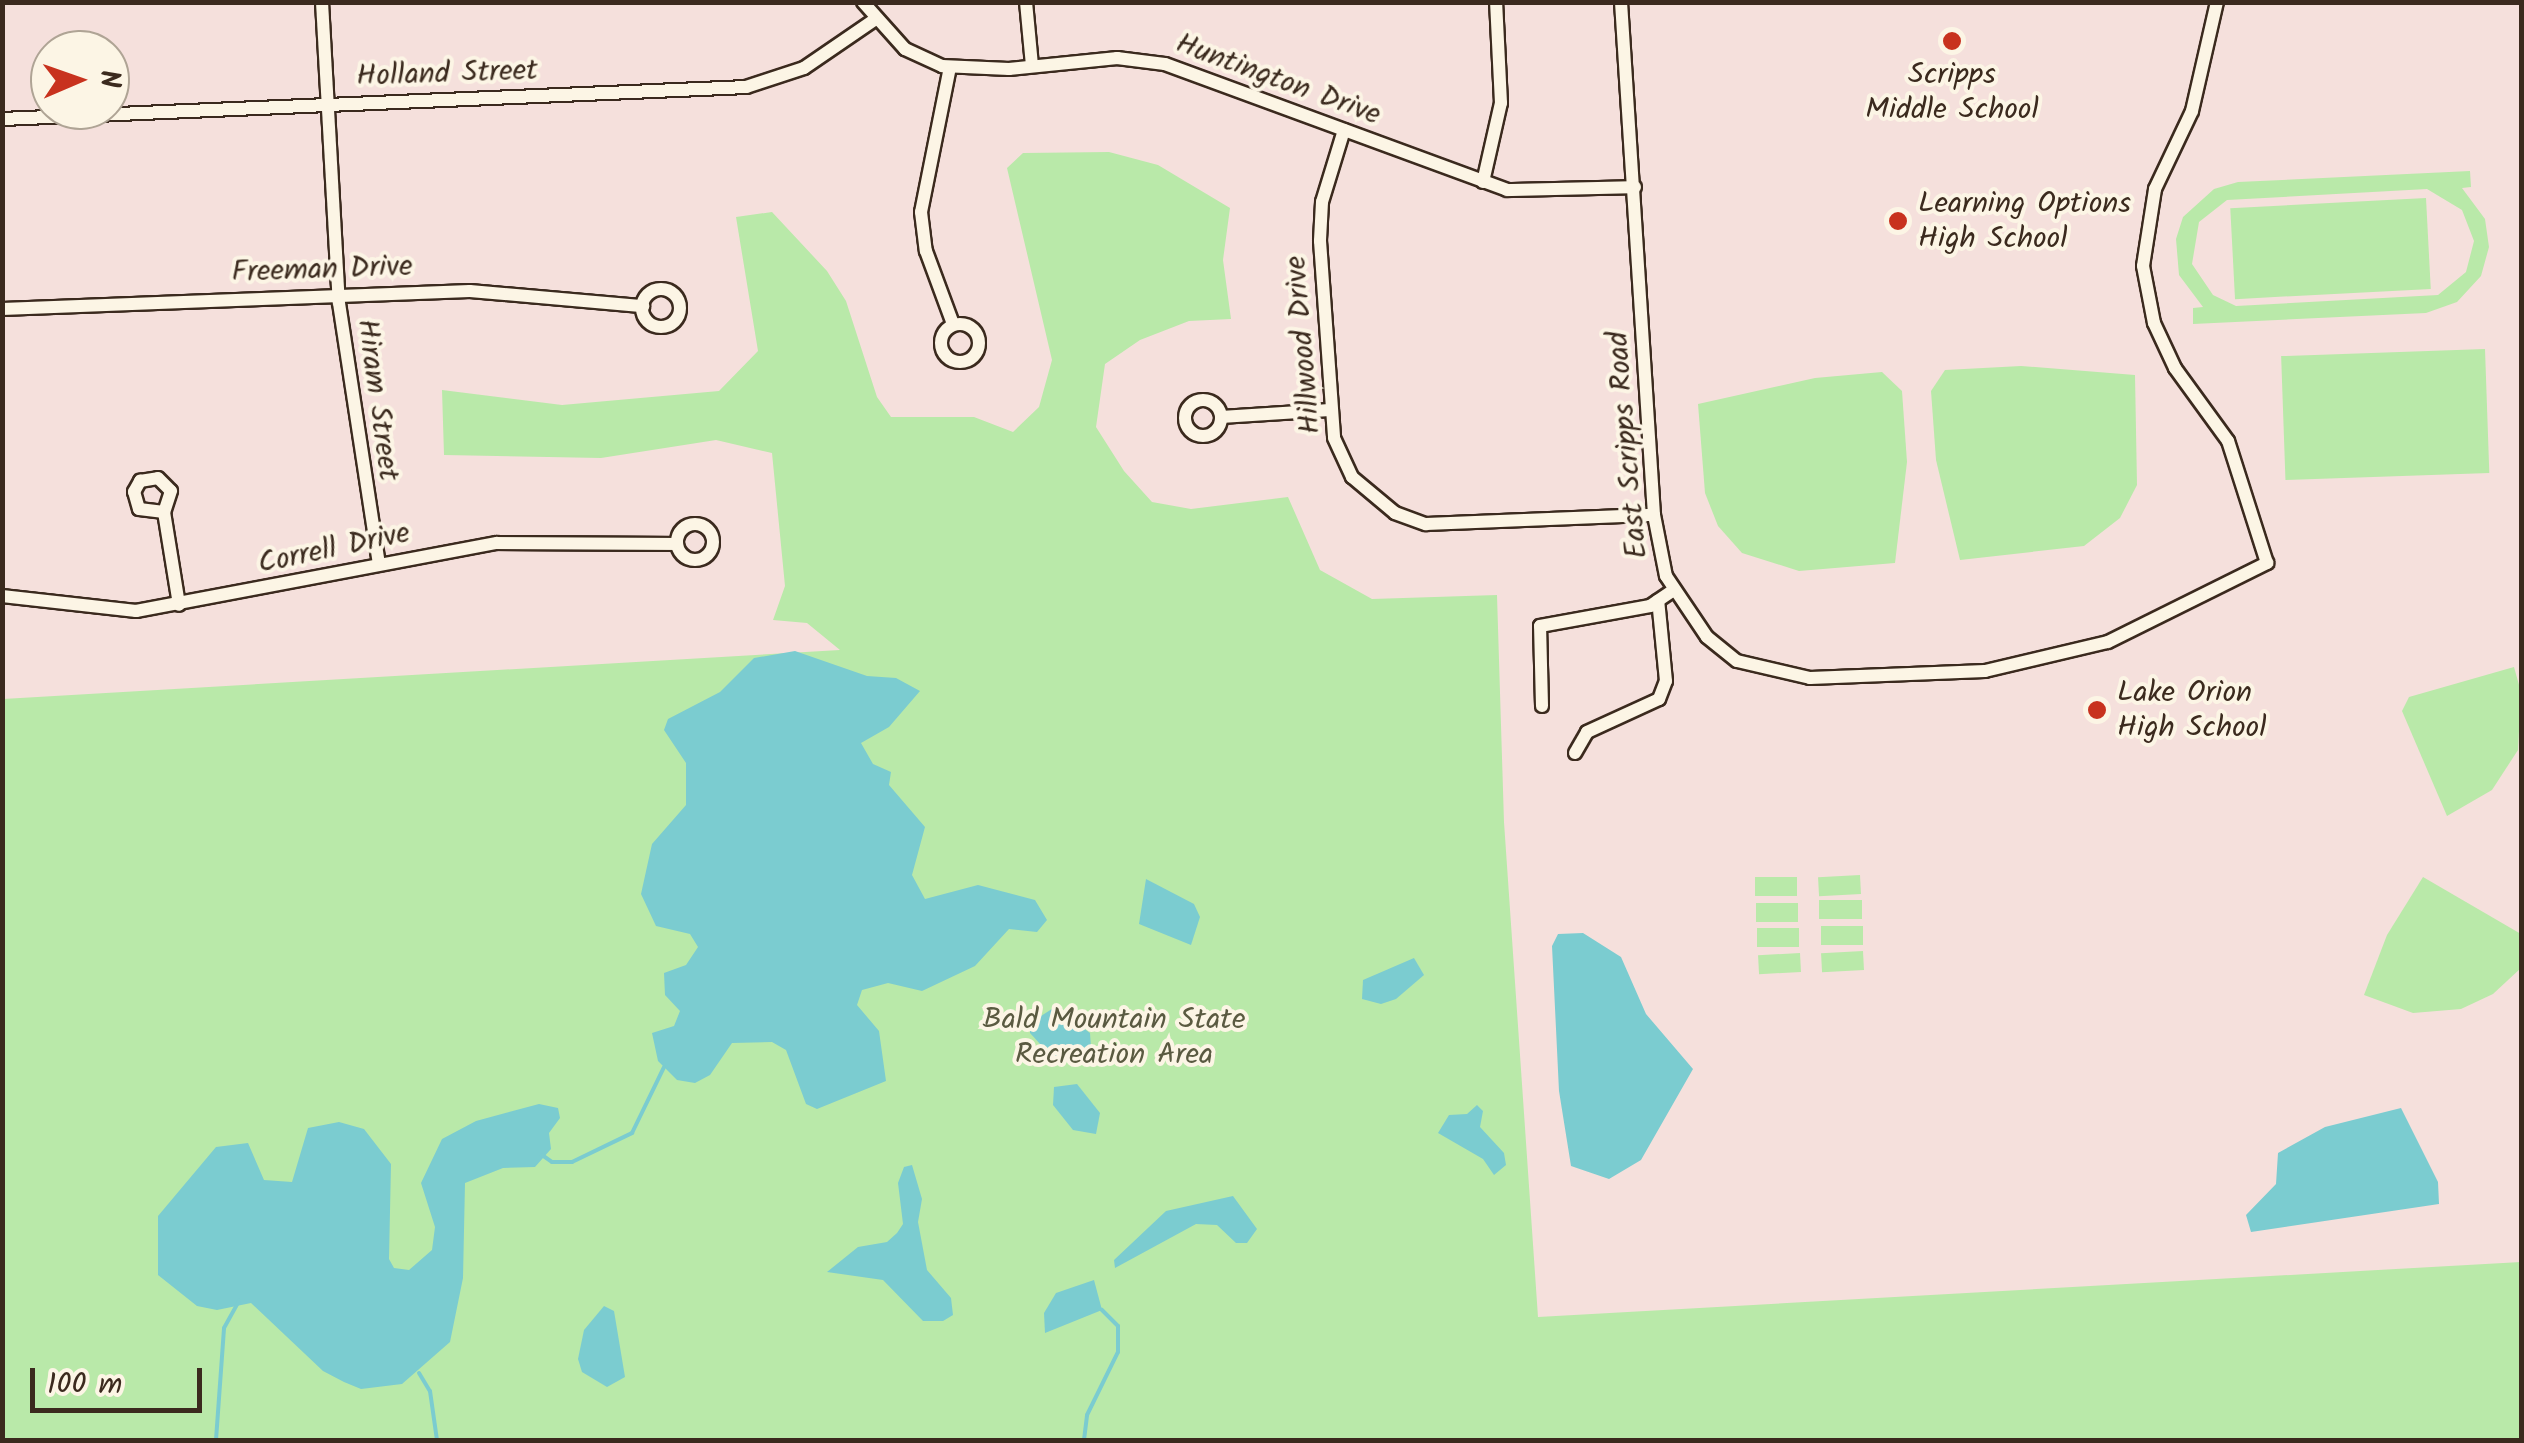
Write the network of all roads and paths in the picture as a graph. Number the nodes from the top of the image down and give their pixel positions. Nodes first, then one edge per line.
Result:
1 (322, 2) edge
2 (863, 2) edge
3 (1026, 2) edge
4 (1496, 2) edge
5 (1621, 2) edge
6 (2217, 2) edge
7 (874, 20) junction
8 (1032, 65) junction
9 (950, 67) junction
10 (329, 104) junction
11 (2, 119) edge
12 (1344, 130) junction
13 (1483, 182) junction
14 (1635, 187) junction
15 (339, 293) junction
16 (643, 306) dead end
17 (2, 309) edge
18 (954, 324) dead end
19 (1330, 410) junction
20 (1222, 417) dead end
21 (164, 512) dead end
22 (1654, 515) junction
23 (676, 544) dead end
24 (379, 562) junction
25 (1671, 592) junction
26 (2, 596) edge
27 (1658, 600) junction
28 (179, 605) junction
29 (1542, 706) dead end
30 (1574, 753) dead end

1 - 10 street, Hiram Street
2 - 7 street, Huntington Drive
3 - 8 street
4 - 13 street
5 - 14 street, East Scripps Road
6 - 25 street, East Scripps Road
7 - 9 street, Huntington Drive
7 - 10 street, Holland Street
8 - 9 street, Huntington Drive
8 - 12 street, Huntington Drive
9 - 18 street
10 - 11 street, Holland Street
10 - 15 street, Hiram Street
12 - 13 street, Huntington Drive
12 - 19 street, Hillwood Drive
13 - 14 street, Huntington Drive
14 - 22 street, East Scripps Road
15 - 16 street, Freeman Drive
15 - 17 street, Freeman Drive
15 - 24 street, Hiram Street
19 - 20 street
19 - 22 street, Hillwood Drive
21 - 28 street
22 - 25 street, East Scripps Road
23 - 24 street, Correll Drive
24 - 28 street, Correll Drive
25 - 27 street
26 - 28 street, Correll Drive
27 - 29 street
27 - 30 street

